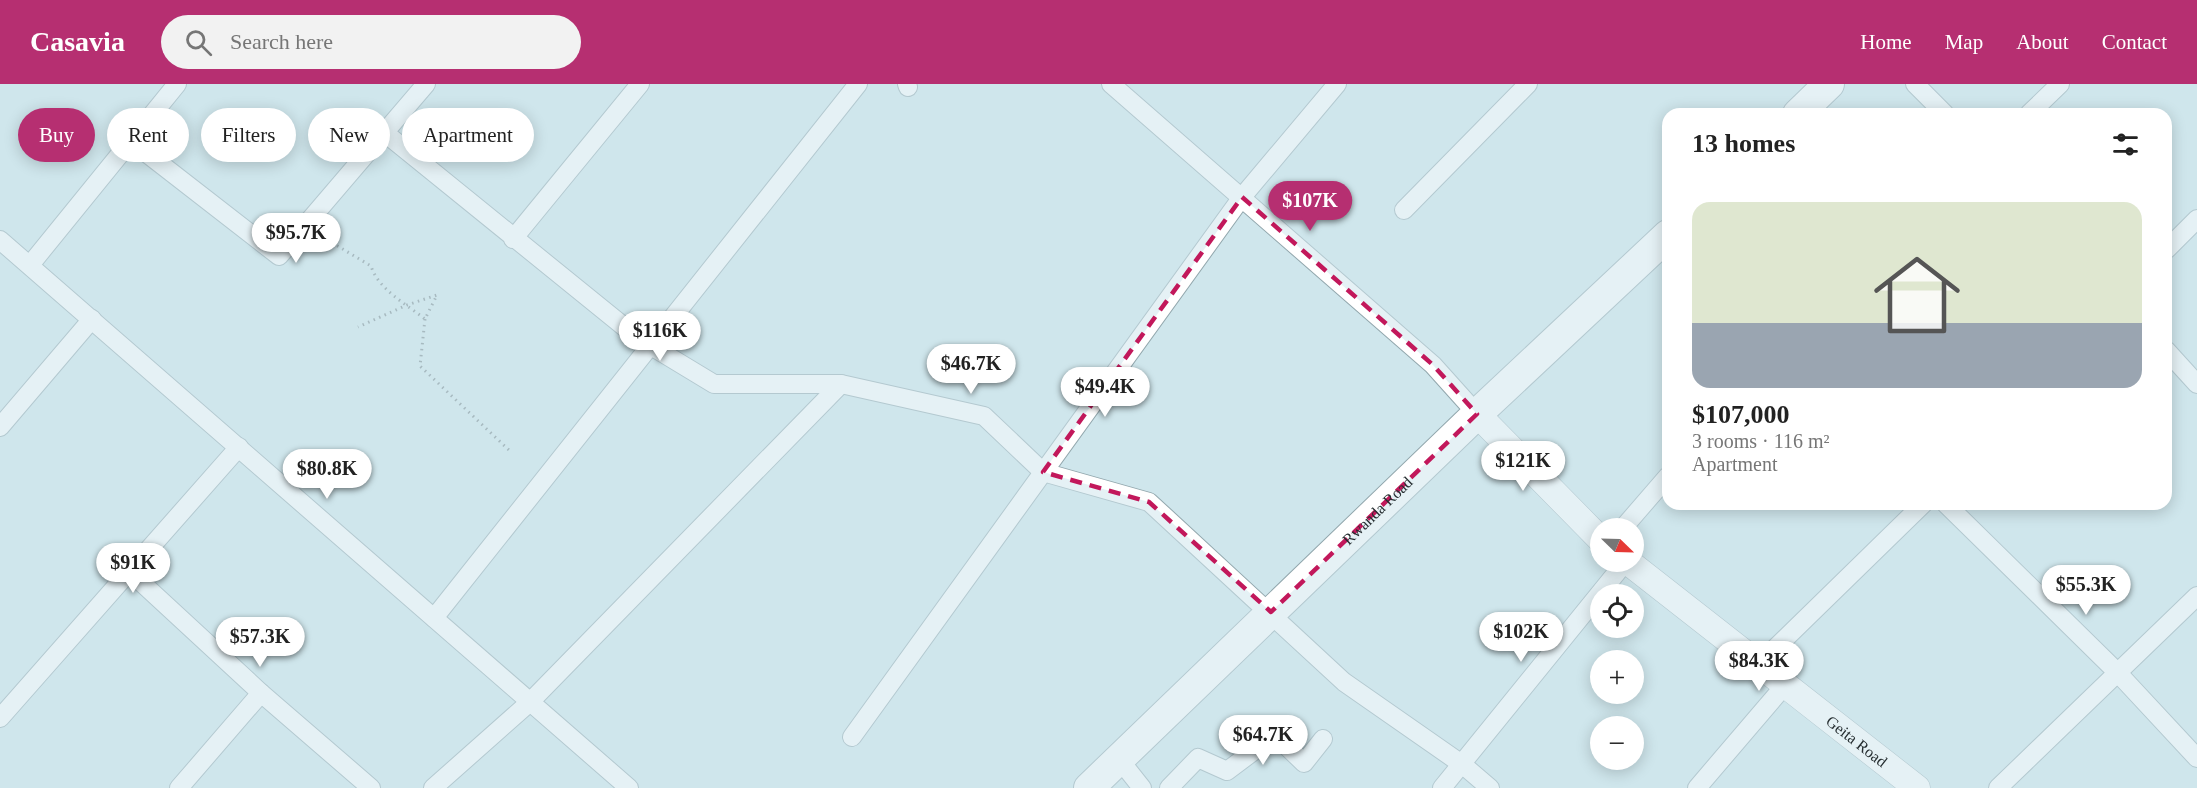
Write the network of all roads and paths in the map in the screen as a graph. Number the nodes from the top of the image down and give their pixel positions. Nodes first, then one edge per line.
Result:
1 (177, 84) edge
2 (426, 84) edge
3 (640, 84) edge
4 (1111, 84) edge
5 (1337, 84) edge
6 (1528, 84) edge
7 (1829, 84) edge
8 (1915, 84) edge
9 (2060, 84) edge
10 (852, 87) edge
11 (1135, 91) edge
12 (158, 108) edge
13 (1804, 108) edge
14 (1940, 108) edge
15 (2035, 108) edge
16 (390, 127) edge
17 (390, 137) edge
18 (114, 162) edge
19 (158, 162) edge
20 (360, 162) edge
21 (1242, 197) junction
22 (1404, 210) dead end
23 (2197, 219) edge
24 (513, 238) junction
25 (0, 240) edge
26 (1662, 241) edge
27 (291, 242) junction
28 (2172, 244) edge
29 (30, 265) junction
30 (407, 305) junction
31 (92, 319) junction
32 (425, 319) junction
33 (358, 327) dead end
34 (650, 345) junction
35 (2172, 357) edge
36 (841, 384) junction
37 (2197, 384) edge
38 (1477, 414) junction
39 (0, 427) edge
40 (239, 447) junction
41 (511, 452) dead end
42 (1044, 472) junction
43 (1662, 484) edge
44 (1917, 510) edge
45 (1952, 510) edge
46 (1632, 518) edge
47 (1590, 529) edge
48 (129, 571) junction
49 (1618, 572) edge
50 (1641, 572) edge
51 (2197, 596) edge
52 (1270, 612) junction
53 (434, 618) junction
54 (1759, 664) junction
55 (2117, 672) junction
56 (1785, 685) junction
57 (261, 693) junction
58 (530, 702) junction
59 (0, 718) edge
60 (852, 736) dead end
61 (1323, 739) dead end
62 (2197, 758) edge
63 (1119, 759) junction
64 (1463, 765) junction
65 (178, 788) edge
66 (371, 788) edge
67 (433, 788) edge
68 (629, 788) edge
69 (1089, 788) edge
70 (1143, 788) edge
71 (1169, 788) edge
72 (1442, 788) edge
73 (1490, 788) edge
74 (1698, 788) edge
75 (1917, 788) edge
76 (1998, 788) edge

1 - 12 street
2 - 16 street
3 - 24 street
4 - 11 street
5 - 21 street
6 - 22 street
7 - 13 highway
8 - 14 street
9 - 15 street
10 - 34 street
11 - 21 street
17 - 24 street
18 - 29 street
19 - 27 street
20 - 27 street
21 - 38 street
21 - 42 street
23 - 28 street
24 - 34 street
25 - 29 street
26 - 38 highway, Rwanda Road
27 - 30 path
29 - 31 street
30 - 32 path
30 - 32 path
30 - 33 path
31 - 39 street
31 - 40 street
32 - 41 path
34 - 36 street
34 - 53 street
35 - 37 street
36 - 42 street
36 - 58 street
38 - 47 main road
38 - 52 highway, Rwanda Road
40 - 48 street
40 - 53 street
42 - 52 street
42 - 60 street
43 - 46 street
44 - 54 street
45 - 55 street
48 - 57 street
48 - 59 street
49 - 64 street
50 - 54 main road, Geita Road
51 - 55 street
52 - 63 highway, Rwanda Road
52 - 64 street
53 - 58 street
54 - 56 main road, Geita Road
55 - 62 street
55 - 76 street
56 - 74 street
56 - 75 main road, Geita Road
57 - 65 street
57 - 66 street
58 - 67 street
58 - 68 street
61 - 71 street
63 - 69 highway, Rwanda Road
63 - 70 street
64 - 72 street
64 - 73 street

